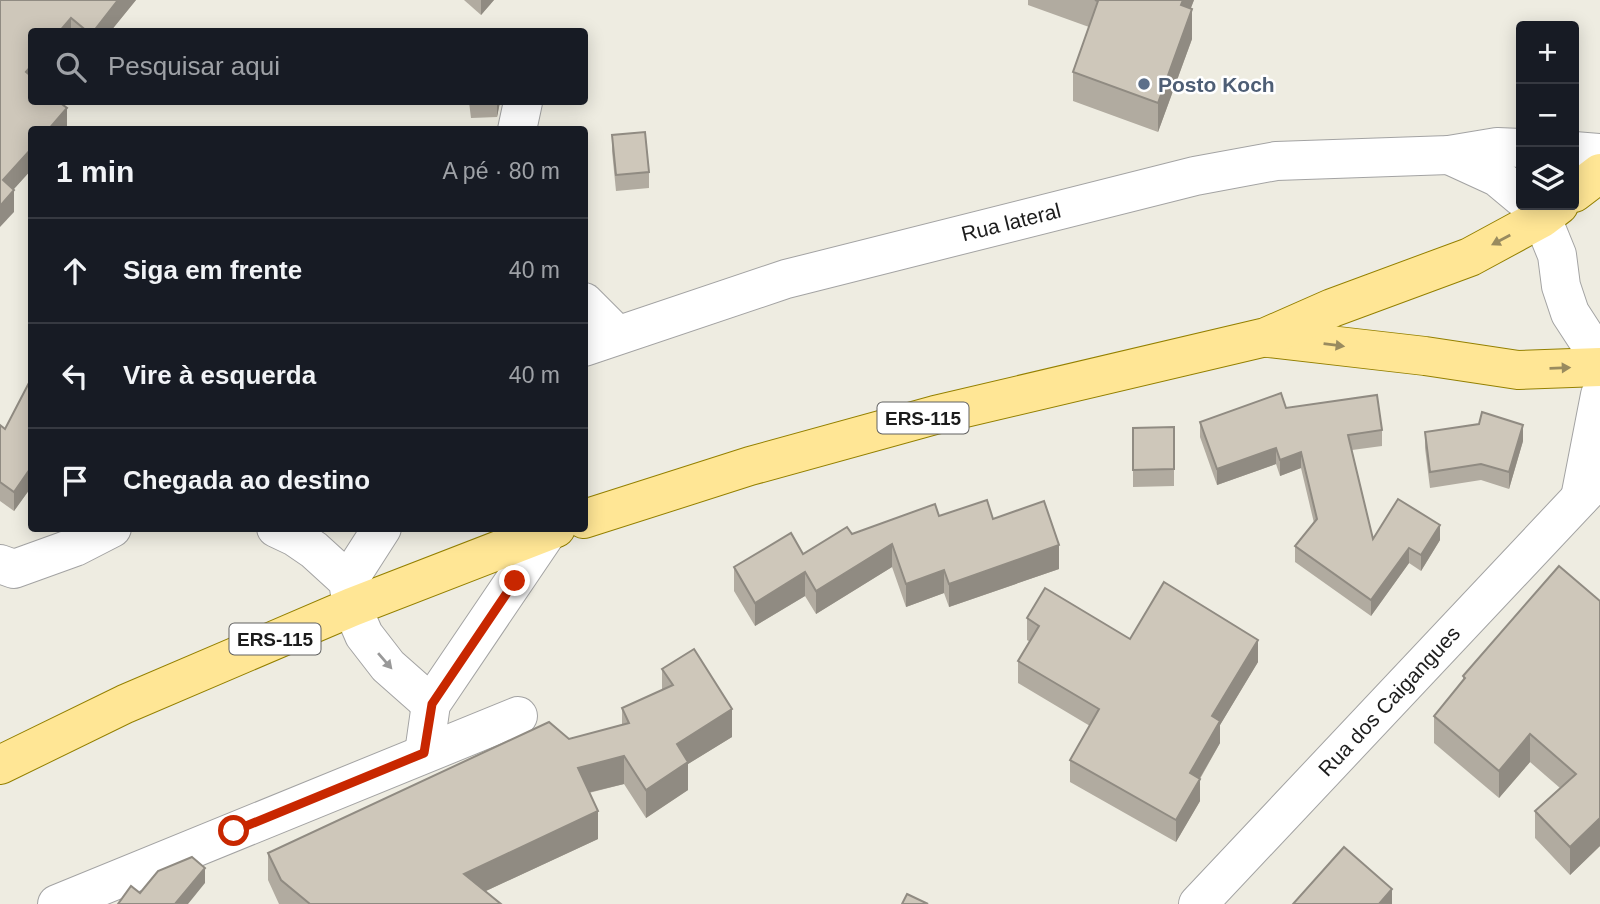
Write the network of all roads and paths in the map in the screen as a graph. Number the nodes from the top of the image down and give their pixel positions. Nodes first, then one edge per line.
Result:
1 (522, 105) edge
2 (518, 126) edge
3 (1516, 148) edge
4 (1579, 151) edge
5 (1600, 153) edge
6 (1449, 155) junction
7 (1600, 173) edge
8 (1579, 189) edge
9 (1516, 190) edge
10 (1533, 210) edge
11 (1540, 210) edge
12 (588, 311) edge
13 (1266, 337) junction
14 (601, 341) edge
15 (1600, 359) edge
16 (1600, 367) edge
17 (1600, 395) edge
18 (1590, 487) edge
19 (588, 518) edge
20 (104, 532) edge
21 (284, 532) edge
22 (380, 532) edge
23 (546, 532) edge
24 (551, 532) edge
25 (4, 571) edge
26 (350, 594) junction
27 (432, 704) junction
28 (518, 716) dead end
29 (424, 753) junction
30 (0, 765) edge
31 (57, 904) edge
32 (1198, 904) edge

1 - 2 street
3 - 6 street, Rua lateral
4 - 5 street
6 - 9 street, Rua lateral
6 - 14 street, Rua lateral
7 - 8 main road
10 -> 13 main road, ERS-115
11 - 15 street
12 - 14 street
13 -> 16 main road, ERS-115
13 - 19 main road, ERS-115
17 - 18 street
18 - 32 street, Rua dos Caigangues
20 - 25 street
21 - 26 street
22 - 26 street
23 - 26 main road, ERS-115
24 - 27 street
26 -> 27 street
26 - 30 main road, ERS-115
27 - 29 street
28 - 29 street
29 - 31 street

